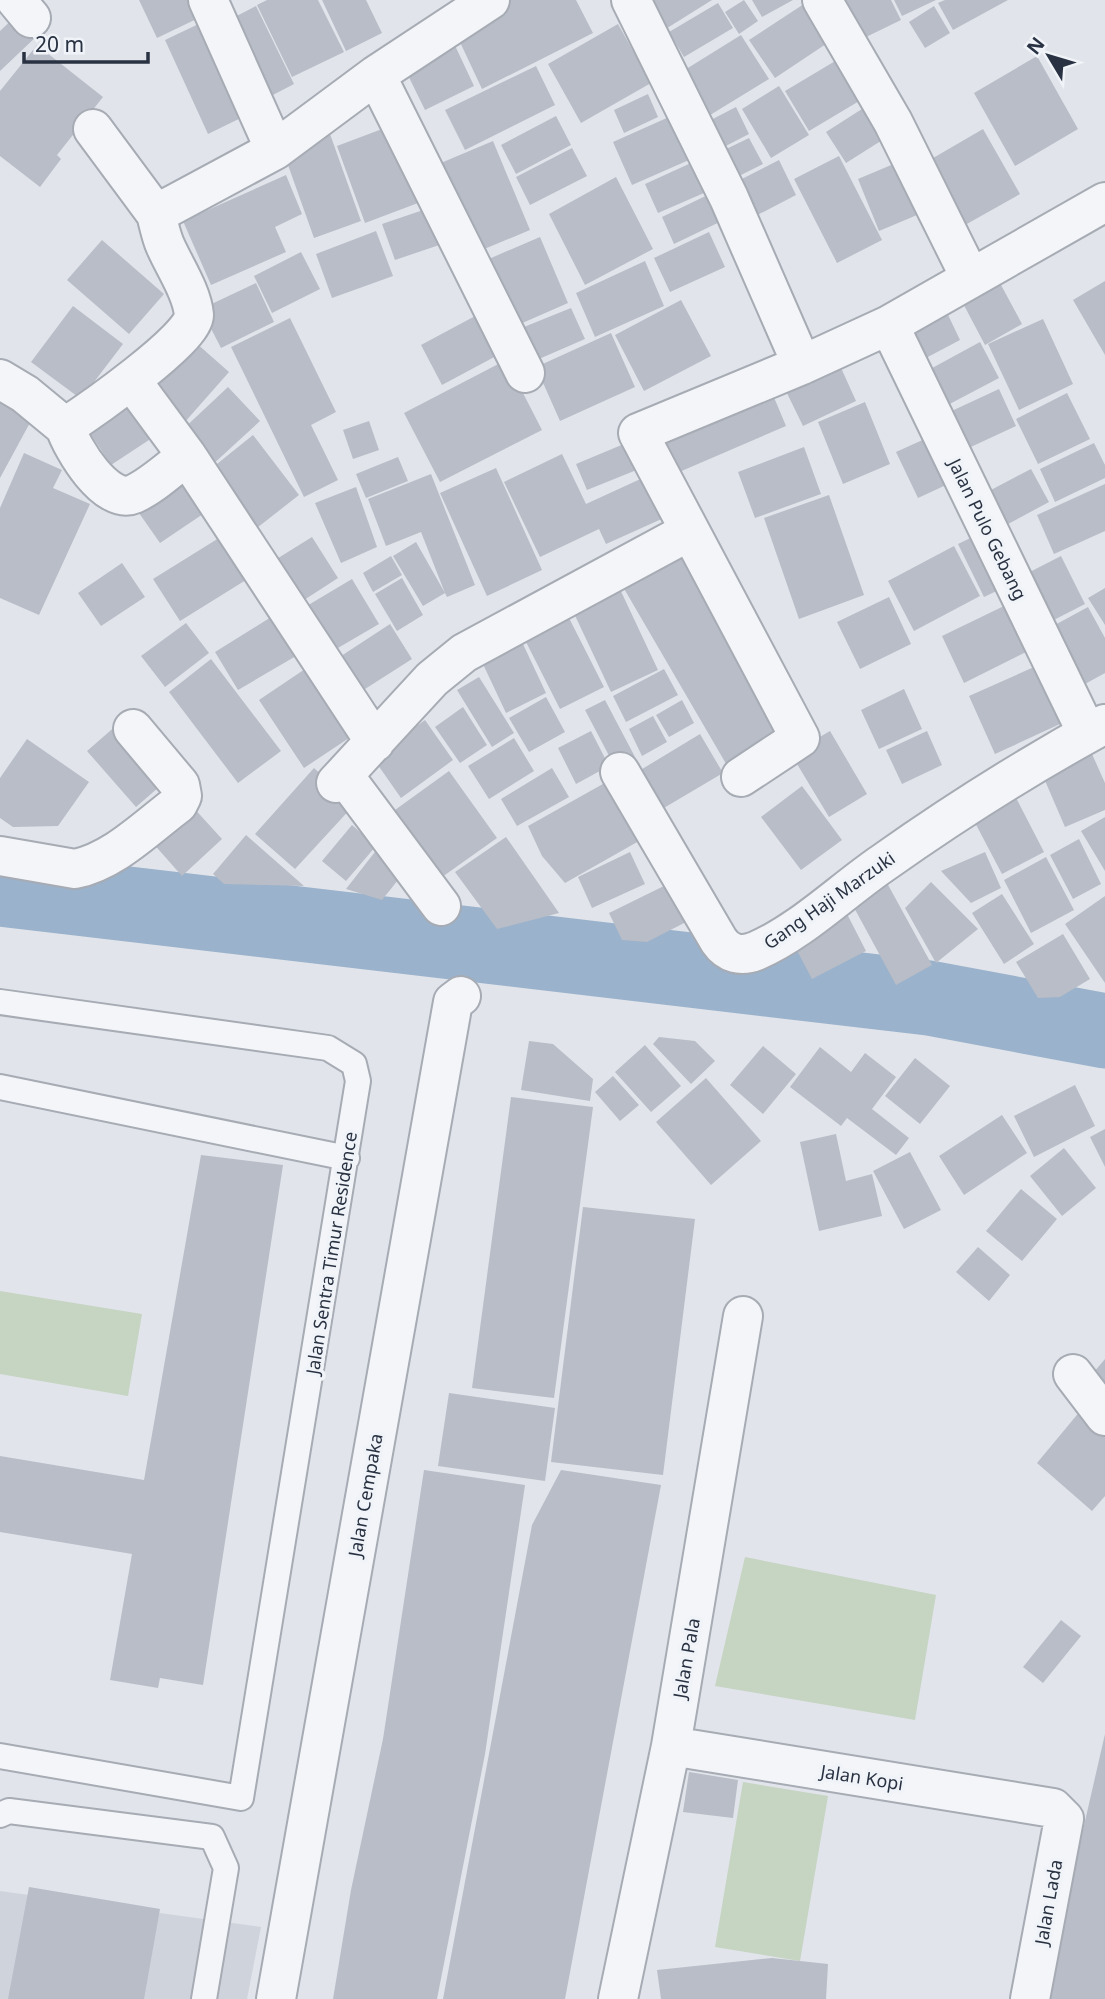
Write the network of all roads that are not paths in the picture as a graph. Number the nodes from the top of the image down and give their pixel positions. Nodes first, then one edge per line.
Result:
1 (208, 0) edge
2 (490, 0) edge
3 (631, 0) edge
4 (822, 0) edge
5 (376, 75) junction
6 (93, 129) dead end
7 (275, 150) junction
8 (1105, 202) edge
9 (156, 214) junction
10 (970, 277) junction
11 (888, 325) junction
12 (802, 365) junction
13 (525, 373) dead end
14 (0, 379) edge
15 (131, 380) junction
16 (65, 427) junction
17 (187, 456) junction
18 (688, 532) junction
19 (1096, 728) edge
20 (133, 729) dead end
21 (375, 742) junction
22 (620, 772) dead end
23 (741, 777) dead end
24 (0, 856) edge
25 (441, 906) dead end
26 (461, 996) dead end
27 (0, 1002) edge
28 (0, 1087) edge
29 (347, 1158) junction
30 (743, 1316) dead end
31 (1073, 1374) dead end
32 (1105, 1416) edge
33 (671, 1746) junction
34 (0, 1756) edge
35 (1053, 1808) joint
36 (0, 1815) edge
37 (204, 1999) edge
38 (276, 1999) edge
39 (618, 1999) edge
40 (1030, 1999) edge

1 - 7 street
2 - 5 street
3 - 12 street
4 - 10 street
5 - 7 street
5 - 13 street
6 - 9 street
7 - 9 street
8 - 10 street
9 - 15 street
10 - 11 street
11 - 12 street
11 - 19 street, Jalan Pulo Gebang
12 - 18 street
14 - 16 street
15 - 16 street
15 - 17 street
16 - 17 street
17 - 21 street
18 - 21 street
18 - 23 street
19 - 22 street, Gang Haji Marzuki
20 - 24 street
21 - 25 street
26 - 38 street, Jalan Cempaka
27 - 29 lane, Jalan Sentra Timur Residence
28 - 29 lane
29 - 34 lane, Jalan Sentra Timur Residence
30 - 33 street, Jalan Pala
31 - 32 street
33 - 35 street, Jalan Kopi
33 - 39 street, Jalan Pala
35 - 40 street, Jalan Lada
36 - 37 lane

